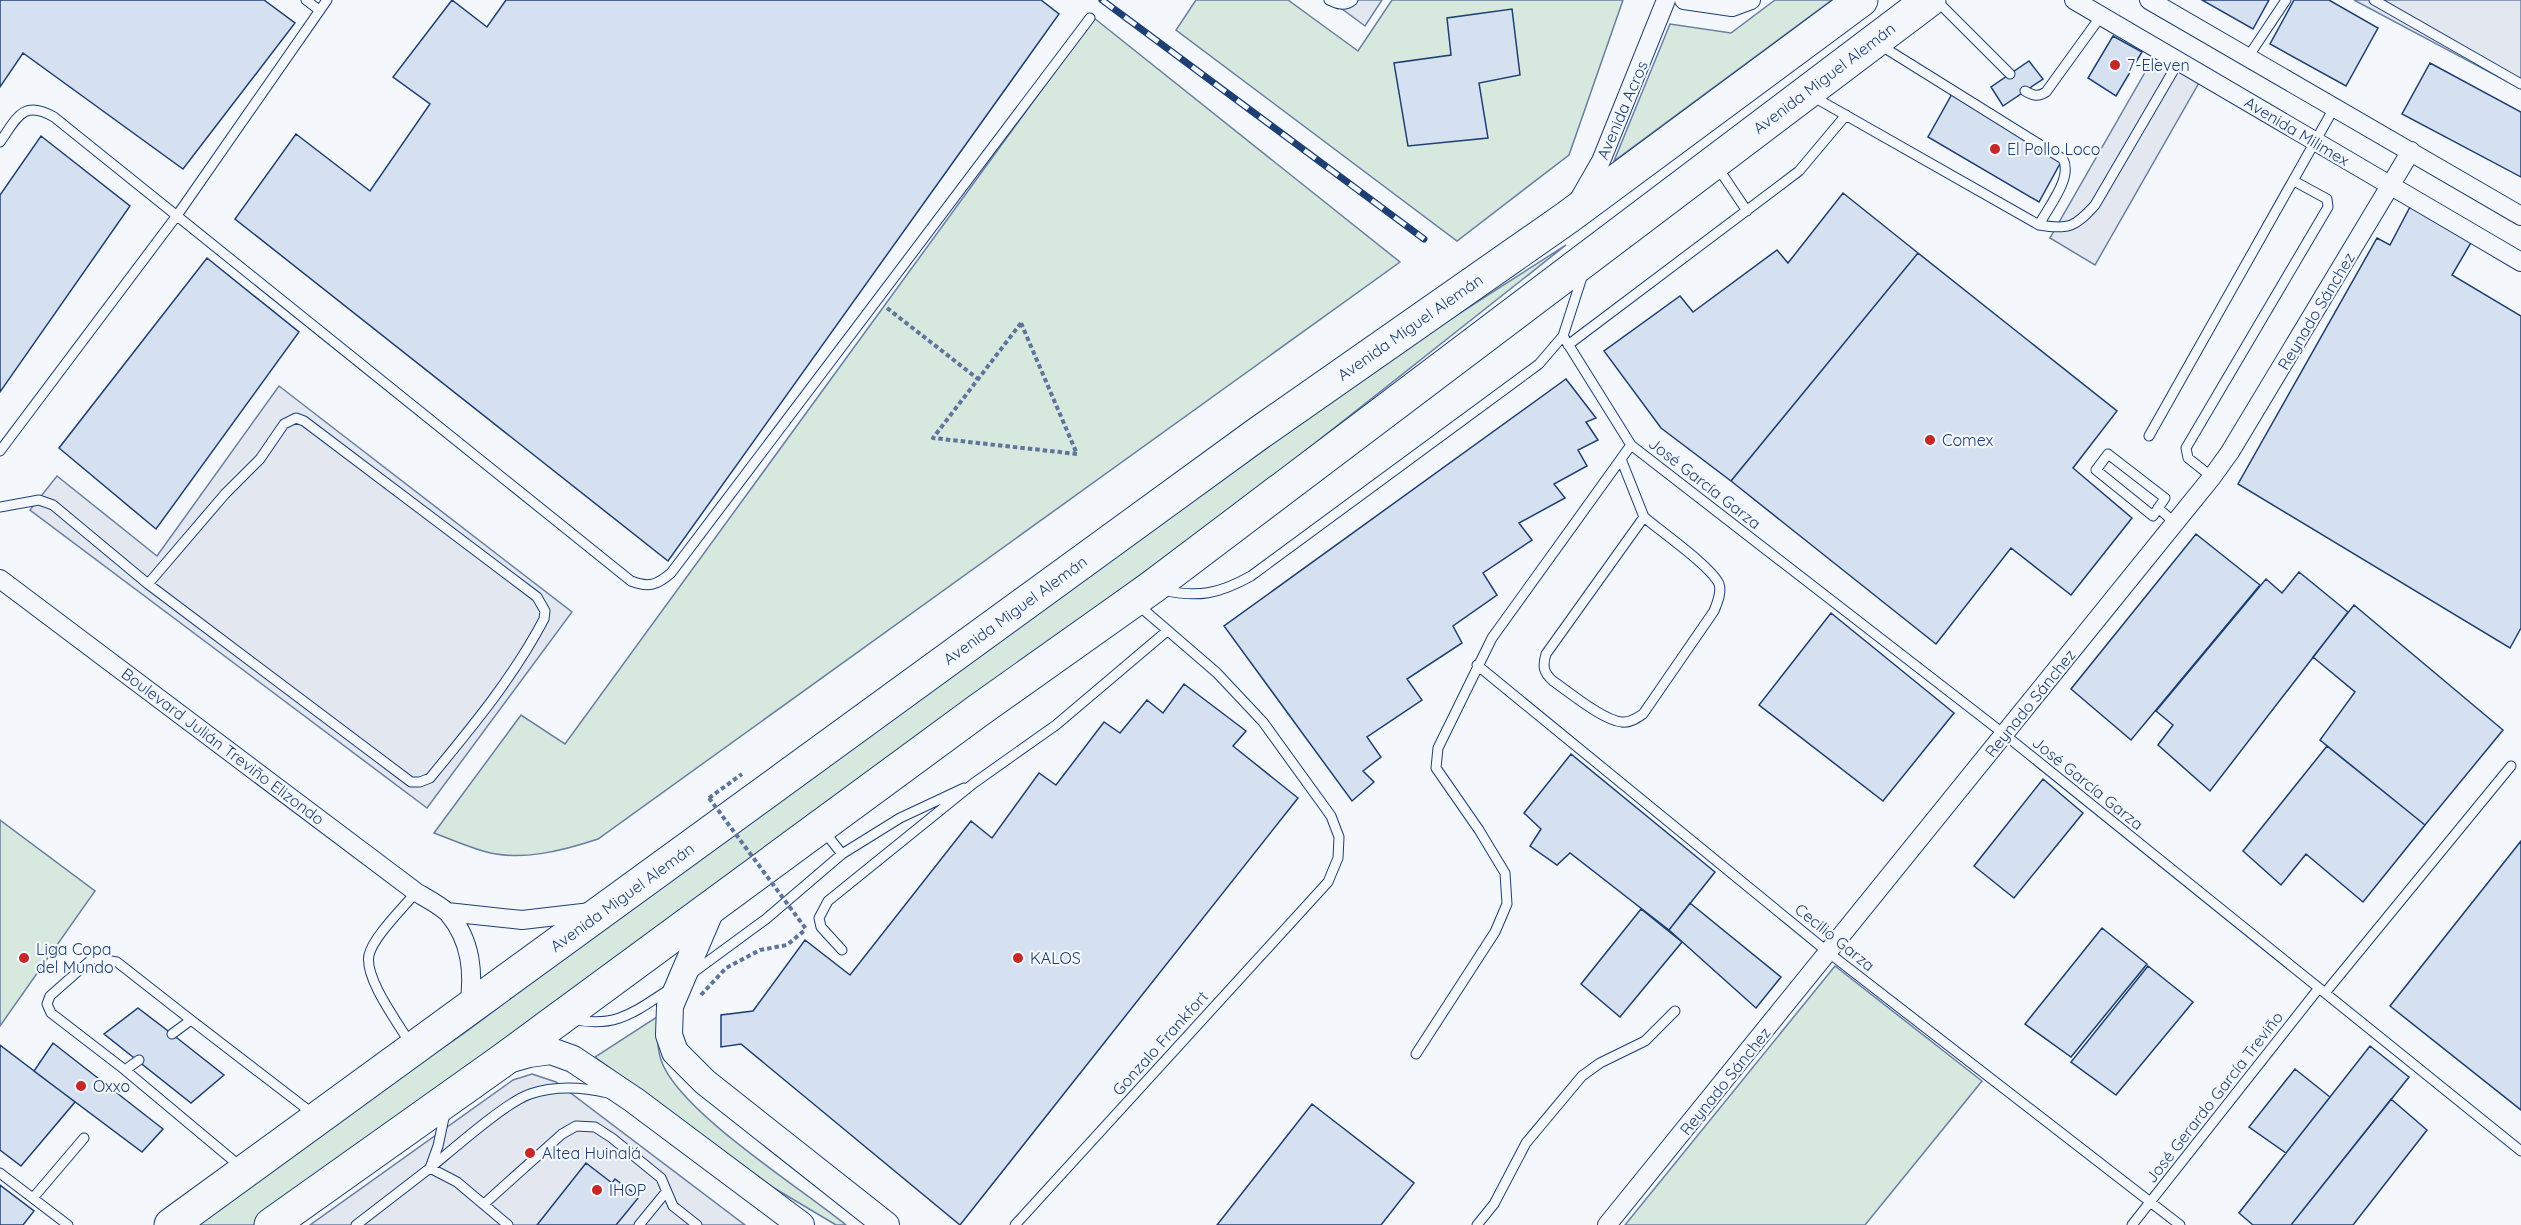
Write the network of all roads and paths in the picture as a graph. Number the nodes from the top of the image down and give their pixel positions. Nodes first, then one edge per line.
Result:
1 (306, 0) edge
2 (327, 0) edge
3 (1329, 0) edge
4 (1353, 0) edge
5 (1666, 0) edge
6 (1684, 0) edge
7 (1751, 0) edge
8 (1861, 0) edge
9 (1929, 0) edge
10 (1936, 0) edge
11 (2074, 0) edge
12 (2149, 0) edge
13 (2286, 0) edge
14 (2374, 0) edge
15 (319, 10) junction
16 (2101, 16) junction
17 (1090, 18) dead end
18 (1873, 41) junction
19 (2248, 57) junction
20 (2179, 61) junction
21 (2010, 74) dead end
22 (2521, 84) edge
23 (2025, 91) dead end
24 (1805, 92) junction
25 (2334, 108) junction
26 (1846, 115) junction
27 (0, 142) edge
28 (2316, 142) junction
29 (2411, 151) junction
30 (1714, 160) junction
31 (2294, 181) junction
32 (2391, 187) junction
33 (1747, 211) junction
34 (178, 214) junction
35 (2521, 216) edge
36 (1568, 217) junction
37 (2039, 225) junction
38 (1587, 256) junction
39 (2521, 262) edge
40 (877, 300) junction
41 (1565, 340) junction
42 (978, 379) junction
43 (2149, 436) dead end
44 (1631, 445) junction
45 (0, 451) edge
46 (1621, 459) junction
47 (2212, 477) junction
48 (0, 507) edge
49 (2158, 508) junction
50 (1644, 517) junction
51 (2175, 523) junction
52 (0, 579) edge
53 (148, 584) junction
54 (1142, 594) junction
55 (1167, 631) junction
56 (1477, 665) junction
57 (2004, 734) junction
58 (2511, 766) dead end
59 (974, 783) junction
60 (728, 784) dead end
61 (821, 828) junction
62 (842, 854) junction
63 (416, 892) junction
64 (714, 903) junction
65 (604, 909) junction
66 (447, 912) junction
67 (842, 950) dead end
68 (1829, 953) junction
69 (2322, 990) junction
70 (689, 991) junction
71 (469, 1008) junction
72 (1675, 1011) dead end
73 (560, 1017) junction
74 (191, 1020) junction
75 (172, 1034) dead end
76 (412, 1047) junction
77 (1416, 1054) dead end
78 (139, 1060) dead end
79 (500, 1062) junction
80 (124, 1071) junction
81 (447, 1100) junction
82 (634, 1100) junction
83 (317, 1117) junction
84 (84, 1138) dead end
85 (2521, 1151) edge
86 (430, 1168) junction
87 (245, 1170) junction
88 (731, 1171) junction
89 (0, 1173) edge
90 (666, 1192) junction
91 (33, 1198) junction
92 (2151, 1201) junction
93 (484, 1204) junction
94 (68, 1225) edge
95 (171, 1225) edge
96 (271, 1225) edge
97 (356, 1225) edge
98 (508, 1225) edge
99 (639, 1225) edge
100 (697, 1225) edge
101 (801, 1225) edge
102 (822, 1225) edge
103 (886, 1225) edge
104 (1015, 1225) edge
105 (1477, 1225) edge
106 (1607, 1225) edge
107 (2132, 1225) edge
108 (2180, 1225) edge

1 - 15 lane
2 - 15 lane
3 - 4 lane
5 - 36 street, Avenida Acros
6 - 7 street
8 - 36 highway, Avenida Miguel Alemán
9 - 18 highway, Avenida Miguel Alemán
10 - 21 lane
11 - 16 street, Avenida Milimex
12 - 19 street
13 - 19 lane
14 - 22 lane
15 - 34 lane
16 - 20 street, Avenida Milimex
16 - 23 lane
17 - 40 lane
18 - 24 highway, Avenida Miguel Alemán
18 - 37 lane
19 - 25 street
20 - 28 street, Avenida Milimex
20 - 37 lane
24 - 26 lane
24 - 30 highway, Avenida Miguel Alemán
25 - 28 lane
25 - 29 street
26 - 33 lane
26 - 37 lane
27 - 34 lane
28 - 31 lane
28 - 32 street, Avenida Milimex
29 - 32 street, Reynado Sánchez
29 - 35 street
30 - 33 lane
30 - 38 highway, Avenida Miguel Alemán
31 - 43 lane
31 - 47 lane
32 - 39 street, Avenida Milimex
32 - 47 street, Reynado Sánchez
33 - 41 lane
34 - 40 lane
34 - 45 lane
36 - 65 highway, Avenida Miguel Alemán
38 - 41 lane
38 - 54 highway, Avenida Miguel Alemán
40 - 42 path
41 - 44 lane
41 - 54 lane
42 - 42 path
44 - 46 lane
44 - 57 lane, José García Garza
46 - 50 lane
46 - 56 lane
47 - 51 street, Reynado Sánchez
48 - 53 lane
49 - 49 lane
49 - 51 lane
50 - 50 lane
51 - 57 street, Reynado Sánchez
52 - 63 street, Boulevard Julián Treviño Elizondo
53 - 53 lane
54 - 55 lane
54 - 61 highway, Avenida Miguel Alemán
55 - 59 lane
55 - 104 lane, Gonzalo Frankfort
56 - 68 lane, Cecilio Garza
56 - 77 lane
57 - 68 street, Reynado Sánchez
57 - 69 lane, José García Garza
58 - 69 lane, José Gerardo García Treviño
59 - 62 lane
59 - 67 lane
60 - 70 path, bridge
61 - 62 lane
61 - 64 highway, Avenida Miguel Alemán
62 - 70 lane
63 - 66 street, Boulevard Julián Treviño Elizondo
63 - 76 lane
64 - 70 main road
64 - 73 highway, Avenida Miguel Alemán
65 - 66 street, Boulevard Julián Treviño Elizondo
65 - 71 highway, Avenida Miguel Alemán
66 - 71 street, Boulevard Julián Treviño Elizondo
68 - 92 lane, Cecilio Garza
68 - 106 street, Reynado Sánchez
69 - 85 lane, José García Garza
69 - 92 lane, José Gerardo García Treviño
70 - 73 lane
70 - 103 main road
71 - 76 highway, Avenida Miguel Alemán
72 - 105 lane
73 - 79 highway, Avenida Miguel Alemán
74 - 75 lane
74 - 80 lane
74 - 83 lane
76 - 83 highway, Avenida Miguel Alemán
78 - 80 lane
79 - 81 highway, Avenida Miguel Alemán
79 - 82 main road
80 - 87 lane
81 - 86 lane
81 - 96 highway, Avenida Miguel Alemán
82 - 86 lane
82 - 88 main road
83 - 87 highway, Avenida Miguel Alemán
84 - 91 lane
86 - 93 lane
86 - 97 lane
87 - 95 highway, Avenida Miguel Alemán
88 - 101 main road
88 - 102 main road
89 - 91 lane
90 - 93 lane
90 - 99 lane
90 - 100 lane
91 - 94 lane
92 - 107 lane, José Gerardo García Treviño
92 - 108 lane, Cecilio Garza
93 - 98 lane

